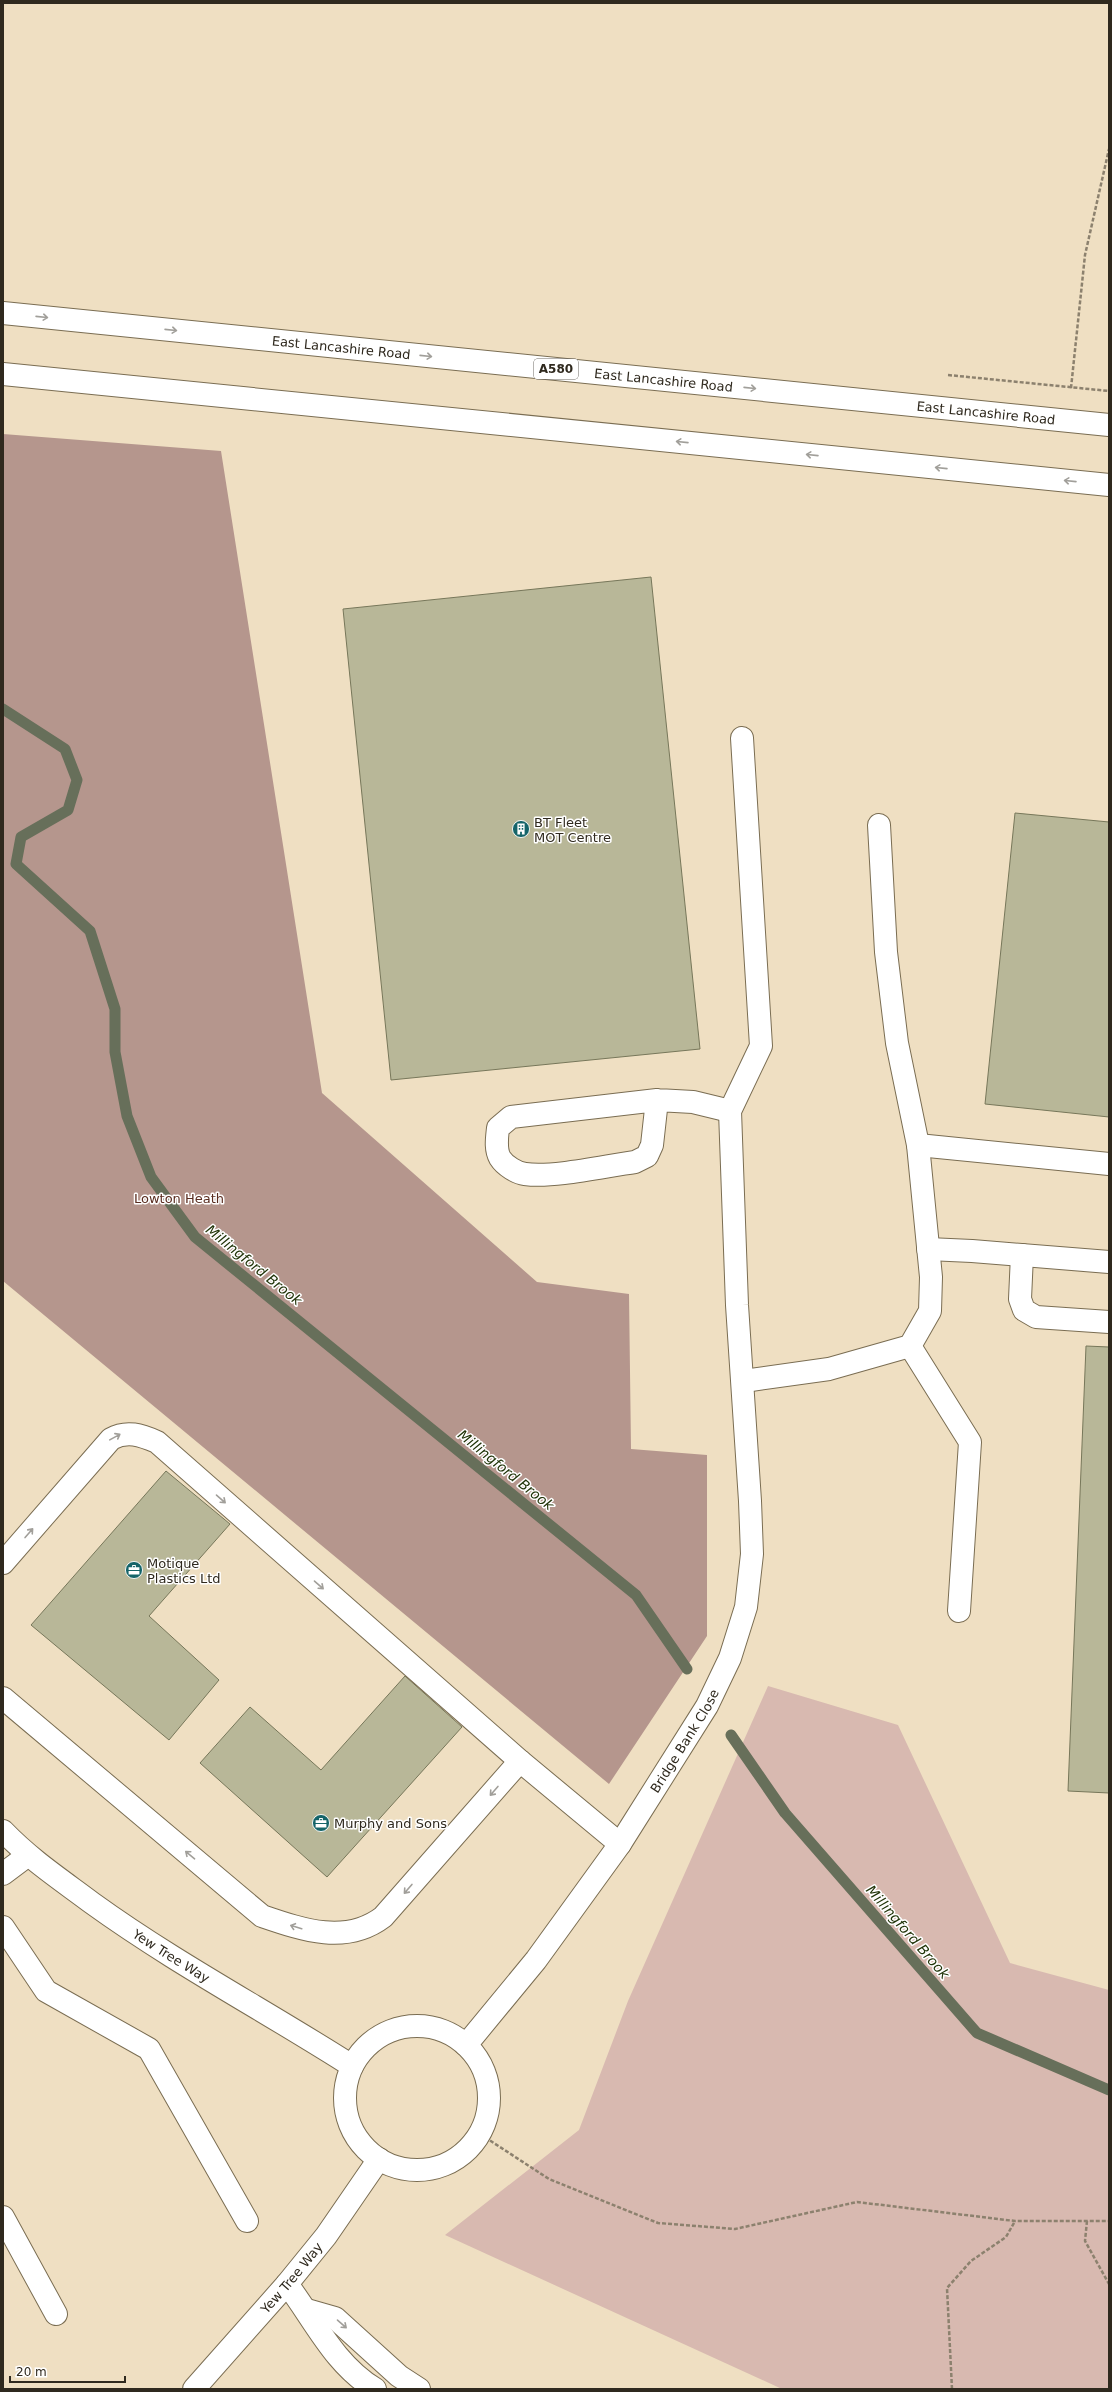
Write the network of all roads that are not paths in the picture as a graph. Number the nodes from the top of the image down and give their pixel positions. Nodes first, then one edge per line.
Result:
1 (3, 313) edge
2 (3, 374) edge
3 (1109, 425) edge
4 (1109, 485) edge
5 (742, 738) dead end
6 (879, 825) dead end
7 (657, 1100) junction
8 (730, 1111) junction
9 (918, 1145) junction
10 (1109, 1164) edge
11 (928, 1249) junction
12 (1022, 1255) junction
13 (1109, 1262) edge
14 (1109, 1322) edge
15 (910, 1346) junction
16 (744, 1381) junction
17 (3, 1563) edge
18 (959, 1611) dead end
19 (3, 1698) edge
20 (520, 1762) junction
21 (3, 1831) edge
22 (620, 1844) junction
23 (27, 1856) junction
24 (3, 1874) edge
25 (3, 1927) edge
26 (466, 2045) junction
27 (352, 2066) junction
28 (379, 2159) junction
29 (3, 2217) edge
30 (246, 2221) dead end
31 (287, 2284) junction
32 (307, 2310) junction
33 (56, 2314) dead end
34 (194, 2389) edge
35 (376, 2389) edge
36 (419, 2389) edge

1 -> 3 main road, East Lancashire Road / A580
4 -> 2 main road
5 - 8 main road
6 - 9 main road
7 - 7 main road
7 - 8 main road
8 - 16 main road, Bridge Bank Close
9 - 10 main road
9 - 11 main road
11 - 12 main road
11 - 15 main road
12 - 13 main road
12 - 14 main road
15 - 16 main road
15 - 18 main road
16 - 22 main road, Bridge Bank Close
17 -> 20 main road
20 -> 19 main road
20 - 22 main road
21 - 23 main road, Yew Tree Way
22 - 26 main road, Bridge Bank Close
23 - 24 main road
23 - 27 main road, Yew Tree Way
25 - 30 main road
26 - 27 main road
26 - 28 main road
27 - 28 main road
28 - 31 main road, Yew Tree Way
29 - 33 main road
31 - 32 main road
31 - 34 main road, Yew Tree Way
32 - 35 main road
32 -> 36 main road

